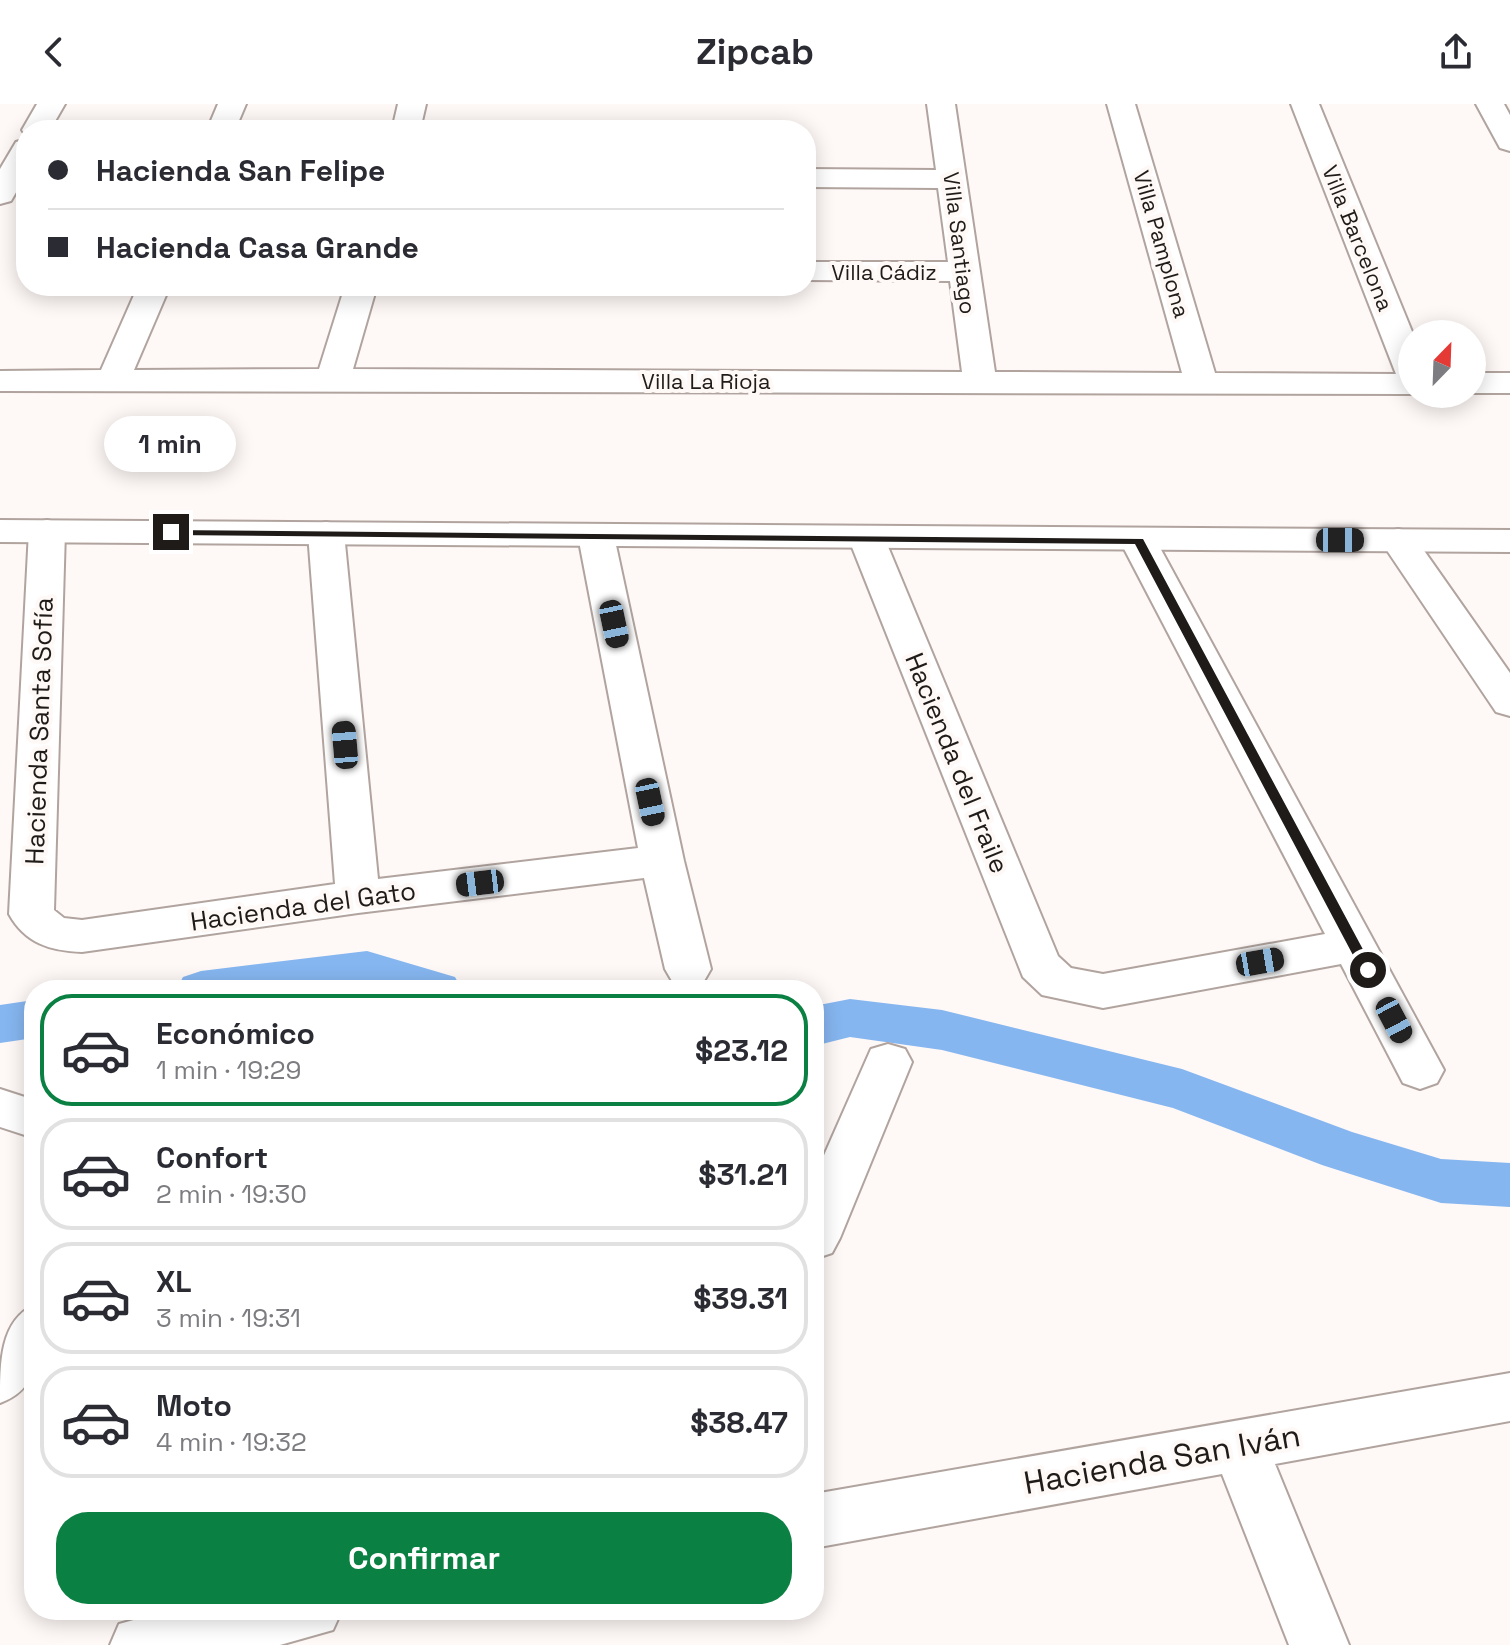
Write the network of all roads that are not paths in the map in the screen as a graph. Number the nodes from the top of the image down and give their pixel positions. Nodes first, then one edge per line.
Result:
1 (941, 104) edge
2 (1121, 104) edge
3 (1305, 104) edge
4 (1490, 104) edge
5 (1510, 142) edge
6 (16, 166) edge
7 (816, 178) edge
8 (952, 179) junction
9 (0, 195) edge
10 (816, 271) edge
11 (962, 272) junction
12 (150, 296) edge
13 (358, 296) edge
14 (1398, 338) edge
15 (333, 379) junction
16 (0, 381) edge
17 (113, 381) junction
18 (980, 383) junction
19 (1486, 383) edge
20 (1510, 383) edge
21 (1398, 384) edge
22 (1202, 385) junction
23 (0, 531) edge
24 (47, 531) junction
25 (326, 533) junction
26 (596, 536) junction
27 (866, 537) junction
28 (1398, 540) junction
29 (1139, 541) junction
30 (1510, 541) edge
31 (1510, 703) edge
32 (662, 861) junction
33 (358, 897) junction
34 (40, 928) joint
35 (1354, 945) junction
36 (688, 969) dead end
37 (888, 1062) dead end
38 (1420, 1070) dead end
39 (0, 1108) edge
40 (24, 1116) edge
41 (826, 1176) edge
42 (24, 1343) edge
43 (0, 1379) edge
44 (1510, 1397) edge
45 (1239, 1445) junction
46 (824, 1519) edge
47 (224, 1620) edge
48 (140, 1645) edge
49 (1319, 1645) edge

1 - 8 street, Villa Santiago
2 - 22 street, Villa Pamplona
3 - 14 street, Villa Barcelona
4 - 5 street
6 - 9 street
7 - 8 street
8 - 11 street, Villa Santiago
10 - 11 street, Villa Cádiz
11 - 18 street, Villa Santiago
12 - 17 street
13 - 15 street
15 - 17 street, Villa La Rioja
15 - 18 street, Villa La Rioja
16 - 17 street, Villa La Rioja
18 - 22 street, Villa La Rioja
19 - 20 street
21 - 22 street, Villa La Rioja
23 - 24 street
24 - 25 street
24 - 34 street, Hacienda Santa Sofía
25 - 26 street
25 - 33 street
26 - 27 street
26 - 32 street
27 - 29 street
27 - 35 street, Hacienda del Fraile
28 - 29 street
28 - 30 street
28 - 31 street
29 - 35 street
32 - 33 street, Hacienda del Gato
32 - 36 street
33 - 34 street, Hacienda del Gato
35 - 38 street
37 - 41 street
39 - 40 street
42 - 43 street
44 - 45 street, Hacienda San Iván
45 - 46 street, Hacienda San Iván
45 - 49 street
47 - 48 street

